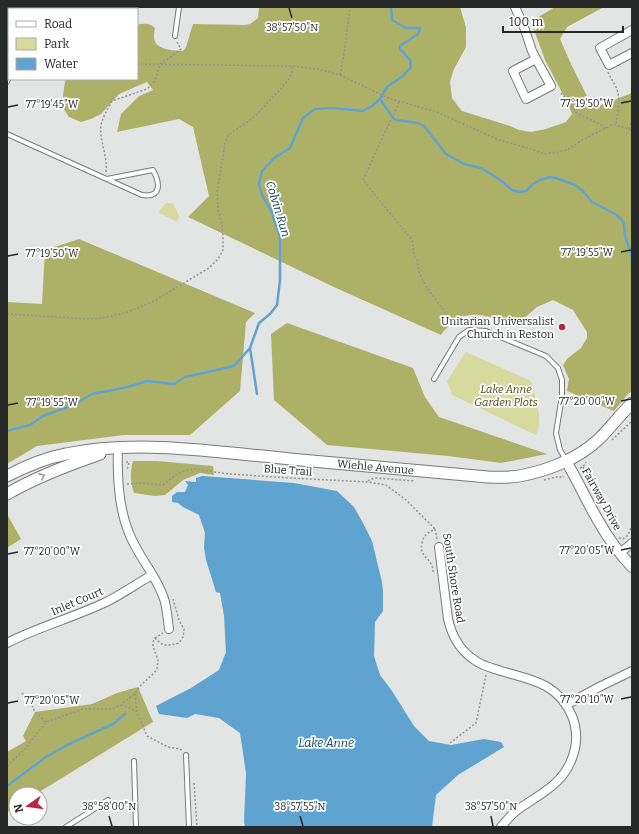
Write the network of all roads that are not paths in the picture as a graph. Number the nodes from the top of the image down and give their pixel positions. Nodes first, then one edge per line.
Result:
1 (179, 7) edge
2 (515, 7) edge
3 (632, 30) edge
4 (175, 36) road end
5 (632, 53) edge
6 (536, 59) junction
7 (7, 134) edge
8 (106, 178) junction
9 (434, 379) dead end
10 (632, 403) edge
11 (632, 412) edge
12 (616, 421) junction
13 (118, 448) junction
14 (566, 461) junction
15 (7, 476) edge
16 (7, 494) edge
17 (632, 543) edge
18 (439, 548) road end
19 (620, 553) junction
20 (632, 567) edge
21 (152, 575) junction
22 (169, 629) road end
23 (7, 643) edge
24 (632, 671) edge
25 (566, 705) junction
26 (186, 755) road end
27 (134, 761) dead end
28 (108, 800) dead end
29 (66, 827) edge
30 (136, 827) edge
31 (189, 827) edge
32 (501, 827) edge

1 - 4 lane
2 - 6 street
3 - 5 street
6 - 6 street
7 - 8 lane
8 - 8 lane
9 - 14 lane
10 - 12 main road, Wiehle Avenue
11 - 12 main road, Wiehle Avenue
12 - 14 main road, Wiehle Avenue
13 - 14 main road, Wiehle Avenue
13 - 15 main road, Wiehle Avenue
16 -> 13 main road, Wiehle Avenue
13 - 21 street
14 - 19 street, Fairway Drive
17 - 19 street
18 - 25 street, South Shore Road
19 - 20 street, Fairway Drive
21 - 22 street
21 - 23 street, Inlet Court
24 - 25 street
25 - 32 street, South Shore Road
26 - 31 lane
27 - 30 lane
28 - 29 lane

